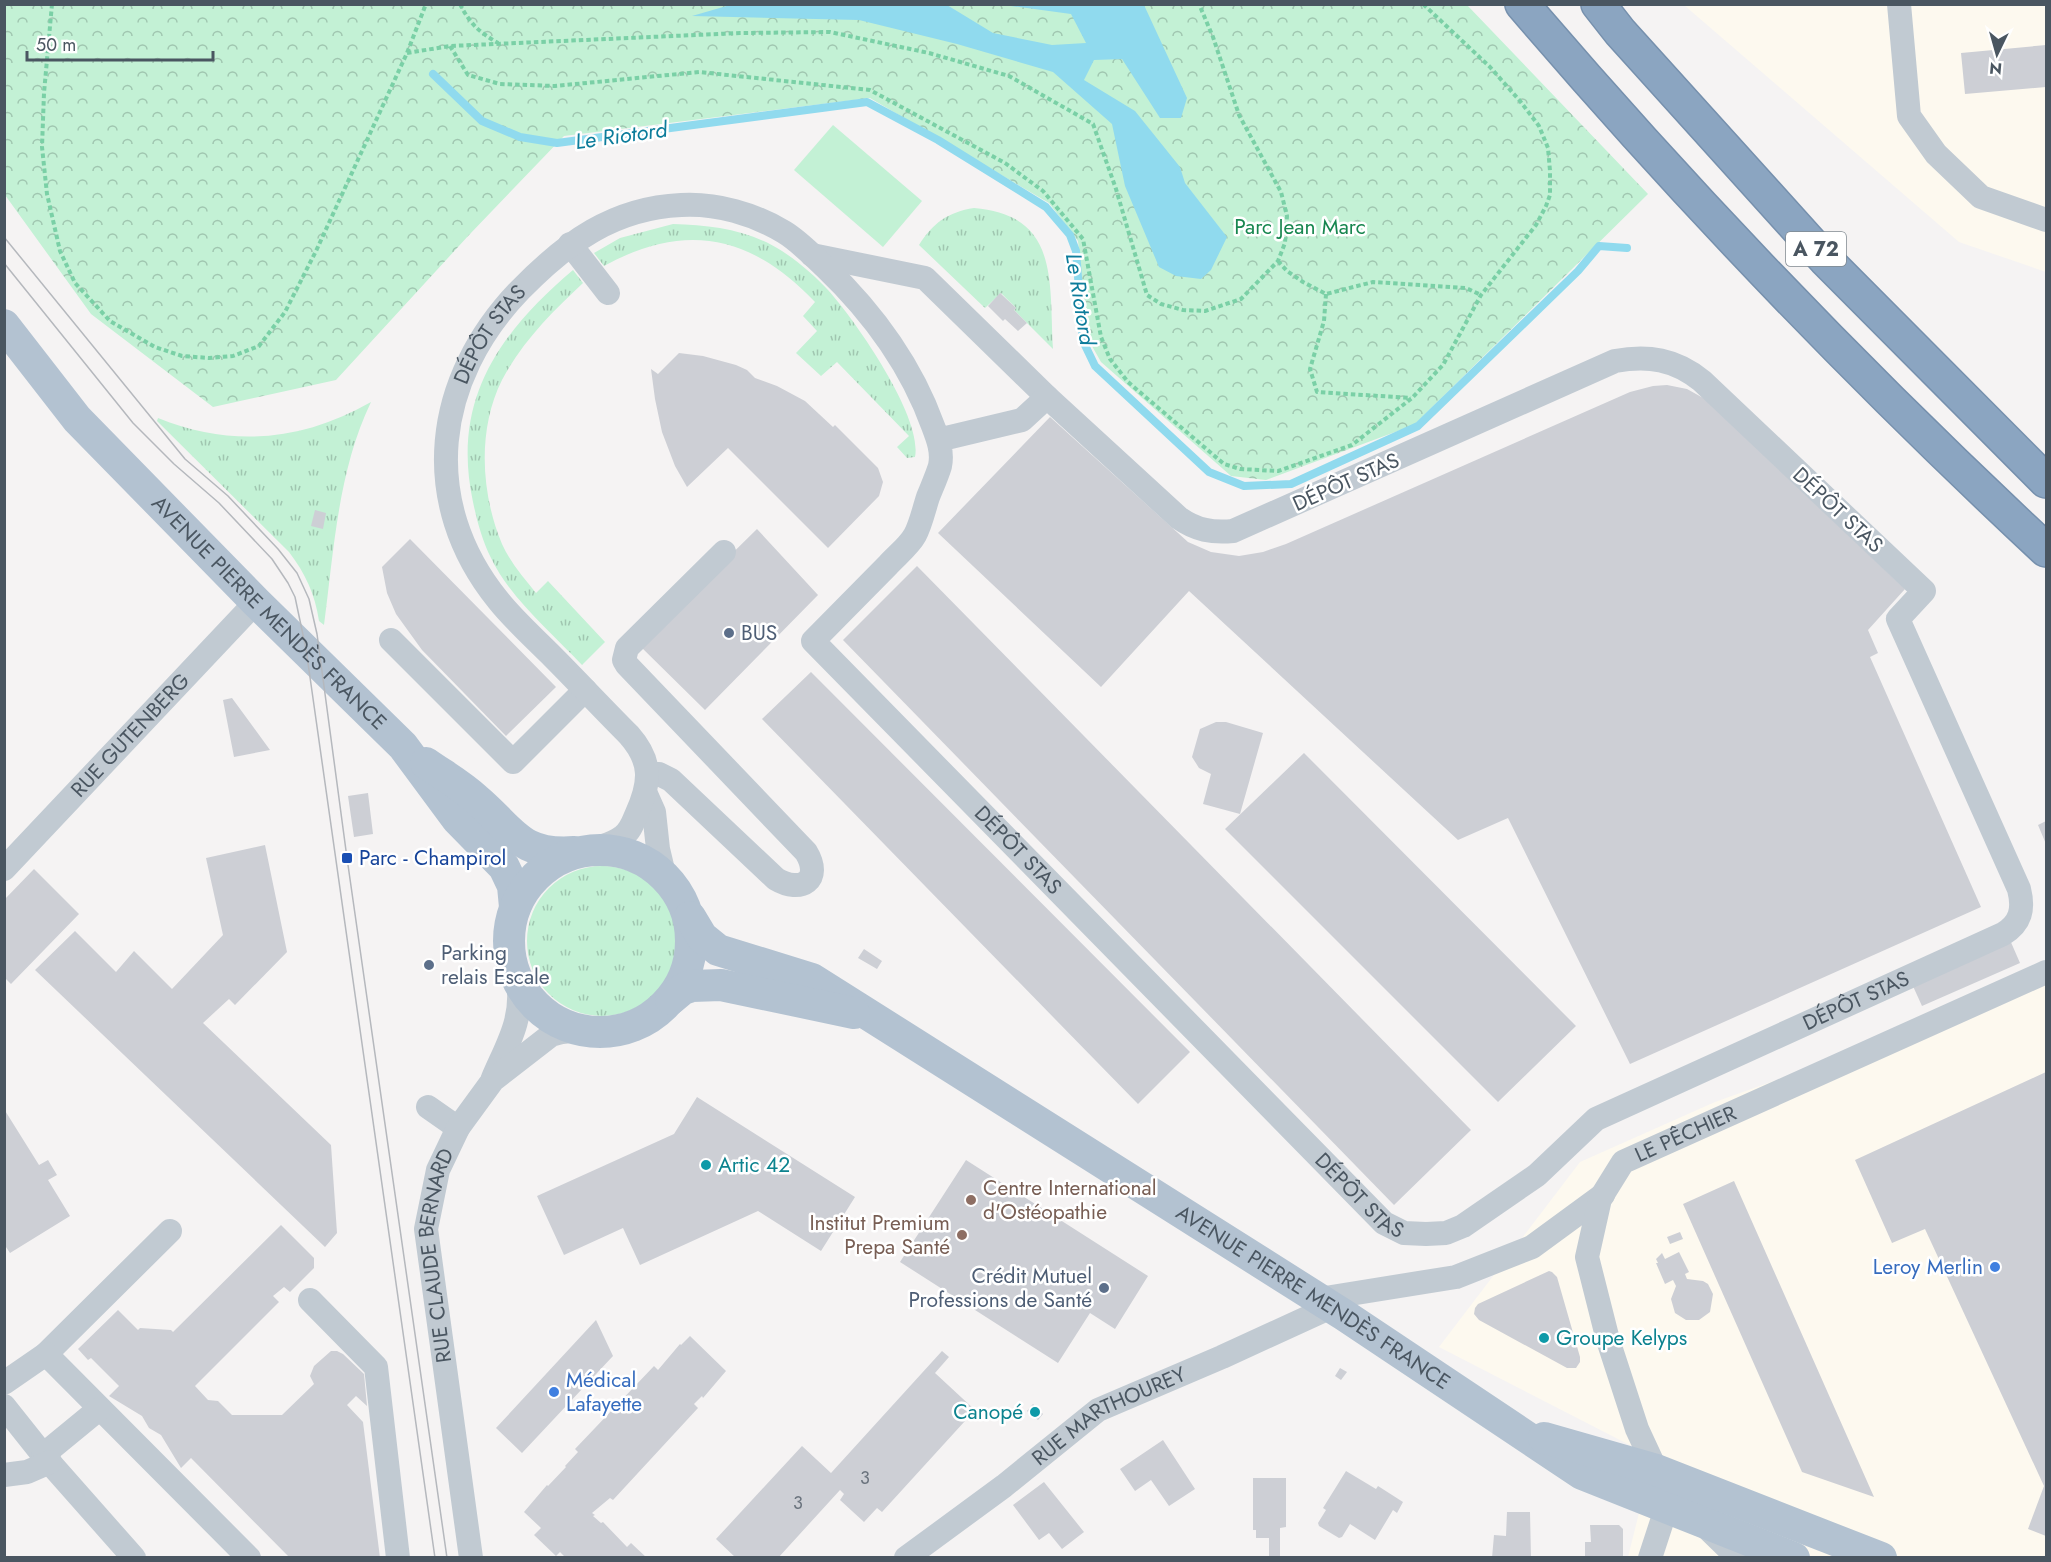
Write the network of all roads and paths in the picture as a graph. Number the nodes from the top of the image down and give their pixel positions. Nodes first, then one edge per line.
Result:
1 (52, 4) edge
2 (426, 4) edge
3 (460, 4) edge
4 (1199, 4) edge
5 (1423, 4) edge
6 (1522, 4) edge
7 (1598, 4) edge
8 (1899, 4) edge
9 (500, 45) junction
10 (450, 46) junction
11 (407, 53) junction
12 (2046, 220) edge
13 (570, 244) junction
14 (813, 255) junction
15 (1278, 261) junction
16 (608, 294) dead end
17 (1326, 294) junction
18 (1481, 296) junction
19 (4, 326) edge
20 (1047, 397) junction
21 (1412, 398) junction
22 (938, 441) junction
23 (2046, 481) edge
24 (2046, 550) edge
25 (724, 552) dead end
26 (256, 602) junction
27 (391, 640) dead end
28 (585, 690) junction
29 (403, 746) junction
30 (647, 784) junction
31 (578, 851) junction
32 (4, 868) edge
33 (670, 884) junction
34 (515, 907) junction
35 (690, 917) junction
36 (2046, 972) edge
37 (518, 981) junction
38 (671, 999) junction
39 (867, 1015) junction
40 (589, 1029) junction
41 (493, 1080) junction
42 (428, 1107) dead end
43 (458, 1128) junction
44 (1603, 1194) junction
45 (170, 1231) dead end
46 (310, 1300) dead end
47 (1325, 1303) junction
48 (46, 1354) junction
49 (4, 1383) edge
50 (5, 1409) edge
51 (99, 1409) junction
52 (1514, 1429) junction
53 (47, 1458) junction
54 (1656, 1470) junction
55 (4, 1475) edge
56 (1666, 1509) junction
57 (1700, 1521) junction
58 (134, 1557) edge
59 (249, 1557) edge
60 (398, 1557) edge
61 (471, 1557) edge
62 (906, 1557) edge
63 (1650, 1557) edge
64 (1738, 1557) edge
65 (1794, 1557) edge
66 (1881, 1557) edge

1 - 11 path
2 - 11 path
3 - 9 path
4 - 15 path
5 - 18 path
6 - 24 highway, A 72
7 - 23 highway, A 72
8 - 12 street
9 - 10 path
9 - 15 path
10 - 11 path
10 - 21 path
13 - 14 street, DÉPÔT STAS
13 - 16 street
13 - 28 street, DÉPÔT STAS
14 - 20 street, DÉPÔT STAS
14 - 22 street, DÉPÔT STAS
15 - 17 path
17 - 18 path
17 - 21 path
18 - 21 path
19 - 26 main road, AVENUE PIERRE MENDÈS FRANCE
20 - 22 street
20 - 22 street, DÉPÔT STAS
25 - 30 street
26 - 29 main road, AVENUE PIERRE MENDÈS FRANCE
26 - 32 street, RUE GUTENBERG
27 - 28 street
28 - 30 street, DÉPÔT STAS
29 - 31 main road
29 - 34 main road, AVENUE PIERRE MENDÈS FRANCE
30 - 31 street
30 - 33 street, DÉPÔT STAS
31 - 33 main road
31 - 34 main road
33 - 35 main road
34 - 37 main road
35 - 38 main road
35 - 39 main road, AVENUE PIERRE MENDÈS FRANCE
36 - 44 street, LE PÊCHIER
37 - 40 main road
37 - 41 street
38 - 39 main road, AVENUE PIERRE MENDÈS FRANCE
38 - 40 main road
39 - 47 main road, AVENUE PIERRE MENDÈS FRANCE
40 - 41 street, RUE CLAUDE BERNARD
41 - 43 street, RUE CLAUDE BERNARD
42 - 43 street
43 - 61 street, RUE CLAUDE BERNARD
44 - 47 street, RUE MARTHOUREY
44 - 54 street, LE PÊCHIER
45 - 48 street
46 - 60 street
47 - 52 main road, AVENUE PIERRE MENDÈS FRANCE
47 - 62 street, RUE MARTHOUREY
48 - 49 street
48 - 51 street
50 - 53 street
51 - 53 street
51 - 59 street
52 - 54 main road, AVENUE PIERRE MENDÈS FRANCE
52 - 56 main road, AVENUE PIERRE MENDÈS FRANCE
53 - 55 street
53 - 58 street
54 - 66 main road, AVENUE PIERRE MENDÈS FRANCE
56 - 57 main road, AVENUE PIERRE MENDÈS FRANCE
56 - 63 street
57 - 64 street
57 - 65 main road, AVENUE PIERRE MENDÈS FRANCE

